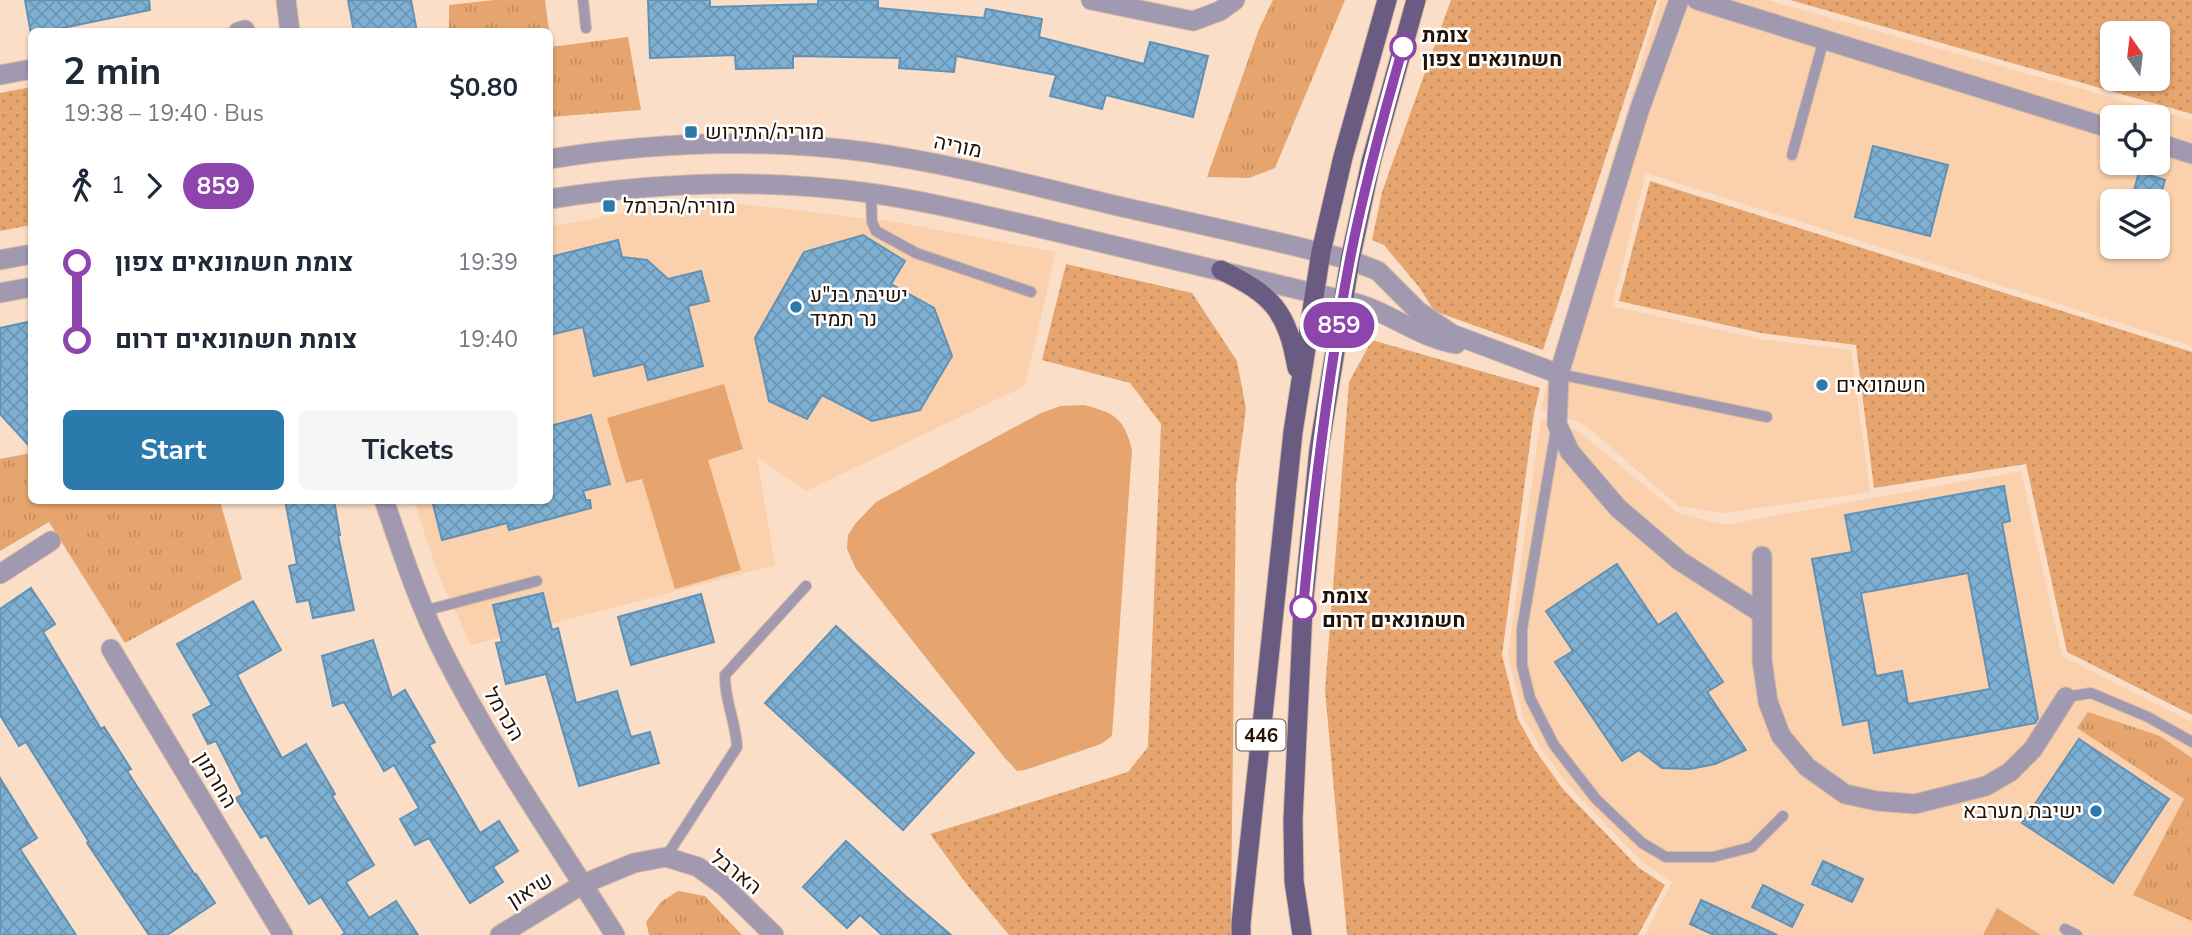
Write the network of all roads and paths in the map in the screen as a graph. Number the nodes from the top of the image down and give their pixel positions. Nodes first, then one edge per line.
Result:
1 (286, 0) edge
2 (583, 0) edge
3 (1091, 0) edge
4 (1236, 0) edge
5 (1387, 0) edge
6 (1416, 0) edge
7 (1679, 0) edge
8 (1697, 0) edge
9 (290, 28) edge
10 (586, 28) dead end
11 (1824, 39) junction
12 (28, 70) edge
13 (0, 75) edge
14 (2100, 125) edge
15 (2170, 147) edge
16 (2192, 154) edge
17 (1792, 155) dead end
18 (553, 159) edge
19 (871, 194) junction
20 (553, 200) edge
21 (1321, 252) junction
22 (28, 255) edge
23 (0, 260) edge
24 (1350, 260) junction
25 (1221, 270) junction
26 (28, 287) edge
27 (1031, 292) dead end
28 (0, 293) edge
29 (1315, 293) junction
30 (1343, 300) junction
31 (1488, 349) junction
32 (1559, 373) junction
33 (1299, 395) junction
34 (1768, 416) dead end
35 (1557, 424) junction
36 (385, 504) edge
37 (51, 541) dead end
38 (1762, 556) dead end
39 (0, 574) edge
40 (537, 581) dead end
41 (806, 586) dead end
42 (424, 611) junction
43 (1761, 613) junction
44 (111, 649) dead end
45 (2066, 697) joint
46 (2192, 742) edge
47 (1783, 816) dead end
48 (666, 857) junction
49 (583, 884) junction
50 (2065, 929) dead end
51 (283, 935) edge
52 (500, 935) edge
53 (615, 935) edge
54 (774, 935) edge
55 (1241, 935) edge
56 (1302, 935) edge
57 (2077, 935) edge

1 - 9 street
2 - 10 lane
3 - 4 street
5 - 21 main road, 446
6 - 24 main road, 446
7 - 32 street
8 - 11 street
11 - 14 street
11 - 17 lane
12 - 13 street
15 - 16 street
18 - 21 street, מוריה
19 - 20 street
19 - 25 street
19 - 27 lane
21 - 24 street, מוריה
21 - 29 main road, 446
22 - 23 street
24 - 30 main road, 446
24 - 31 street, מוריה
25 - 29 street
25 - 33 main road
26 - 28 street
29 - 30 street
29 - 33 main road, 446
30 - 31 street
30 - 56 main road, 446
31 - 32 street
32 - 34 lane
32 - 35 street
33 - 55 main road, 446
35 - 43 street
35 - 47 lane
36 - 42 street, הכרמל
37 - 39 street
38 - 43 street
40 - 42 lane
41 - 48 lane
42 - 49 street, הכרמל
43 - 45 street
44 - 51 street, החרמון
45 - 46 lane
48 - 49 street, הארבל
48 - 54 street, הארבל
49 - 52 street, שיאון
49 - 53 street, הכרמל
50 - 57 lane

